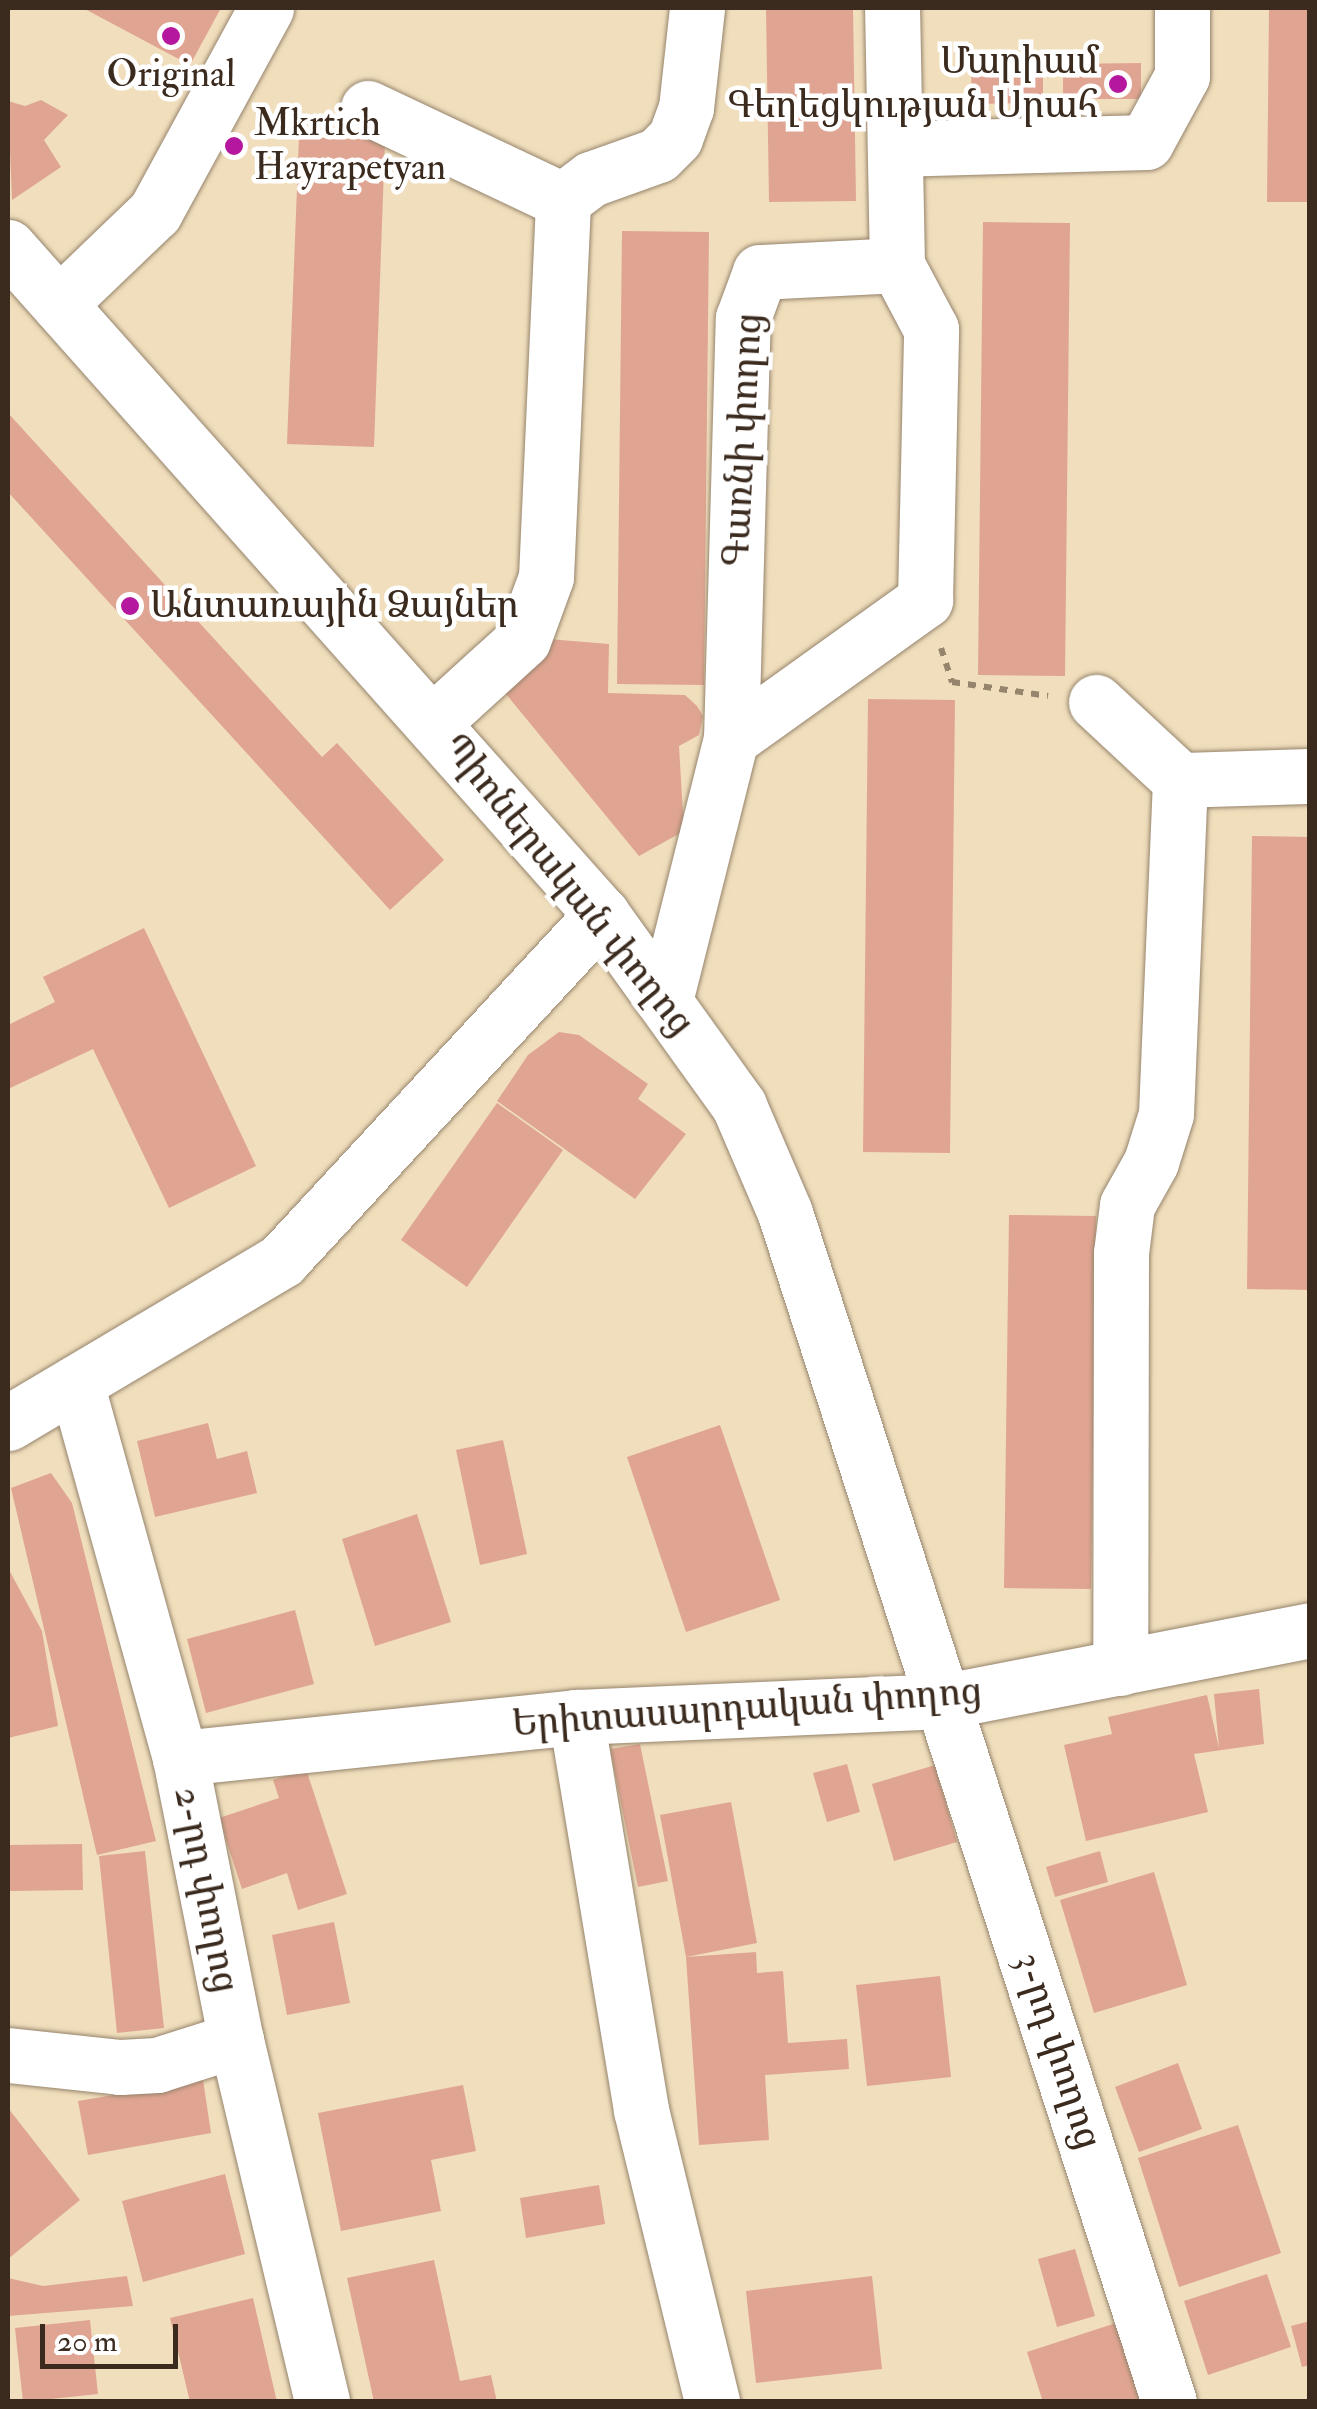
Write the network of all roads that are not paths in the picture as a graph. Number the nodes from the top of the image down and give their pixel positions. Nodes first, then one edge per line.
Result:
1 (266, 8) edge
2 (697, 8) edge
3 (892, 8) edge
4 (1182, 8) edge
5 (368, 108) dead end
6 (896, 148) junction
7 (563, 200) junction
8 (897, 265) junction
9 (27, 279) edge
10 (1096, 702) road end
11 (434, 721) junction
12 (731, 740) junction
13 (1310, 776) edge
14 (1180, 780) junction
15 (602, 915) junction
16 (666, 997) junction
17 (76, 1383) junction
18 (8, 1423) edge
19 (1310, 1630) edge
20 (1120, 1668) junction
21 (946, 1701) junction
22 (576, 1717) junction
23 (180, 1758) junction
24 (236, 2040) junction
25 (8, 2055) edge
26 (322, 2402) edge
27 (712, 2402) edge
28 (1169, 2402) edge

1 - 9 street
2 - 7 street
3 - 6 street
4 - 6 street
5 - 7 street
6 - 8 street
7 - 11 street
8 - 12 street
8 - 12 street, Գառնի փողոց
9 - 11 street, Պիոներական փողոց
10 - 14 street
11 - 15 street, Պիոներական փողոց
12 - 16 street, Գառնի փողոց
13 - 14 street
14 - 20 street
15 - 16 street, Պիոներական փողոց
15 - 17 street
16 - 21 street, Պիոներական փողոց
17 - 18 street
17 - 23 street, 2-րդ փողոց
19 - 20 street, Երիտասարդական փողոց
20 - 21 street, Երիտասարդական փողոց
21 - 22 street, Երիտասարդական փողոց
21 - 28 street, 3-րդ փողոց
22 - 23 street, Երիտասարդական փողոց
22 - 27 street
23 - 24 street, 2-րդ փողոց
24 - 25 street
24 - 26 street, 2-րդ փողոց

